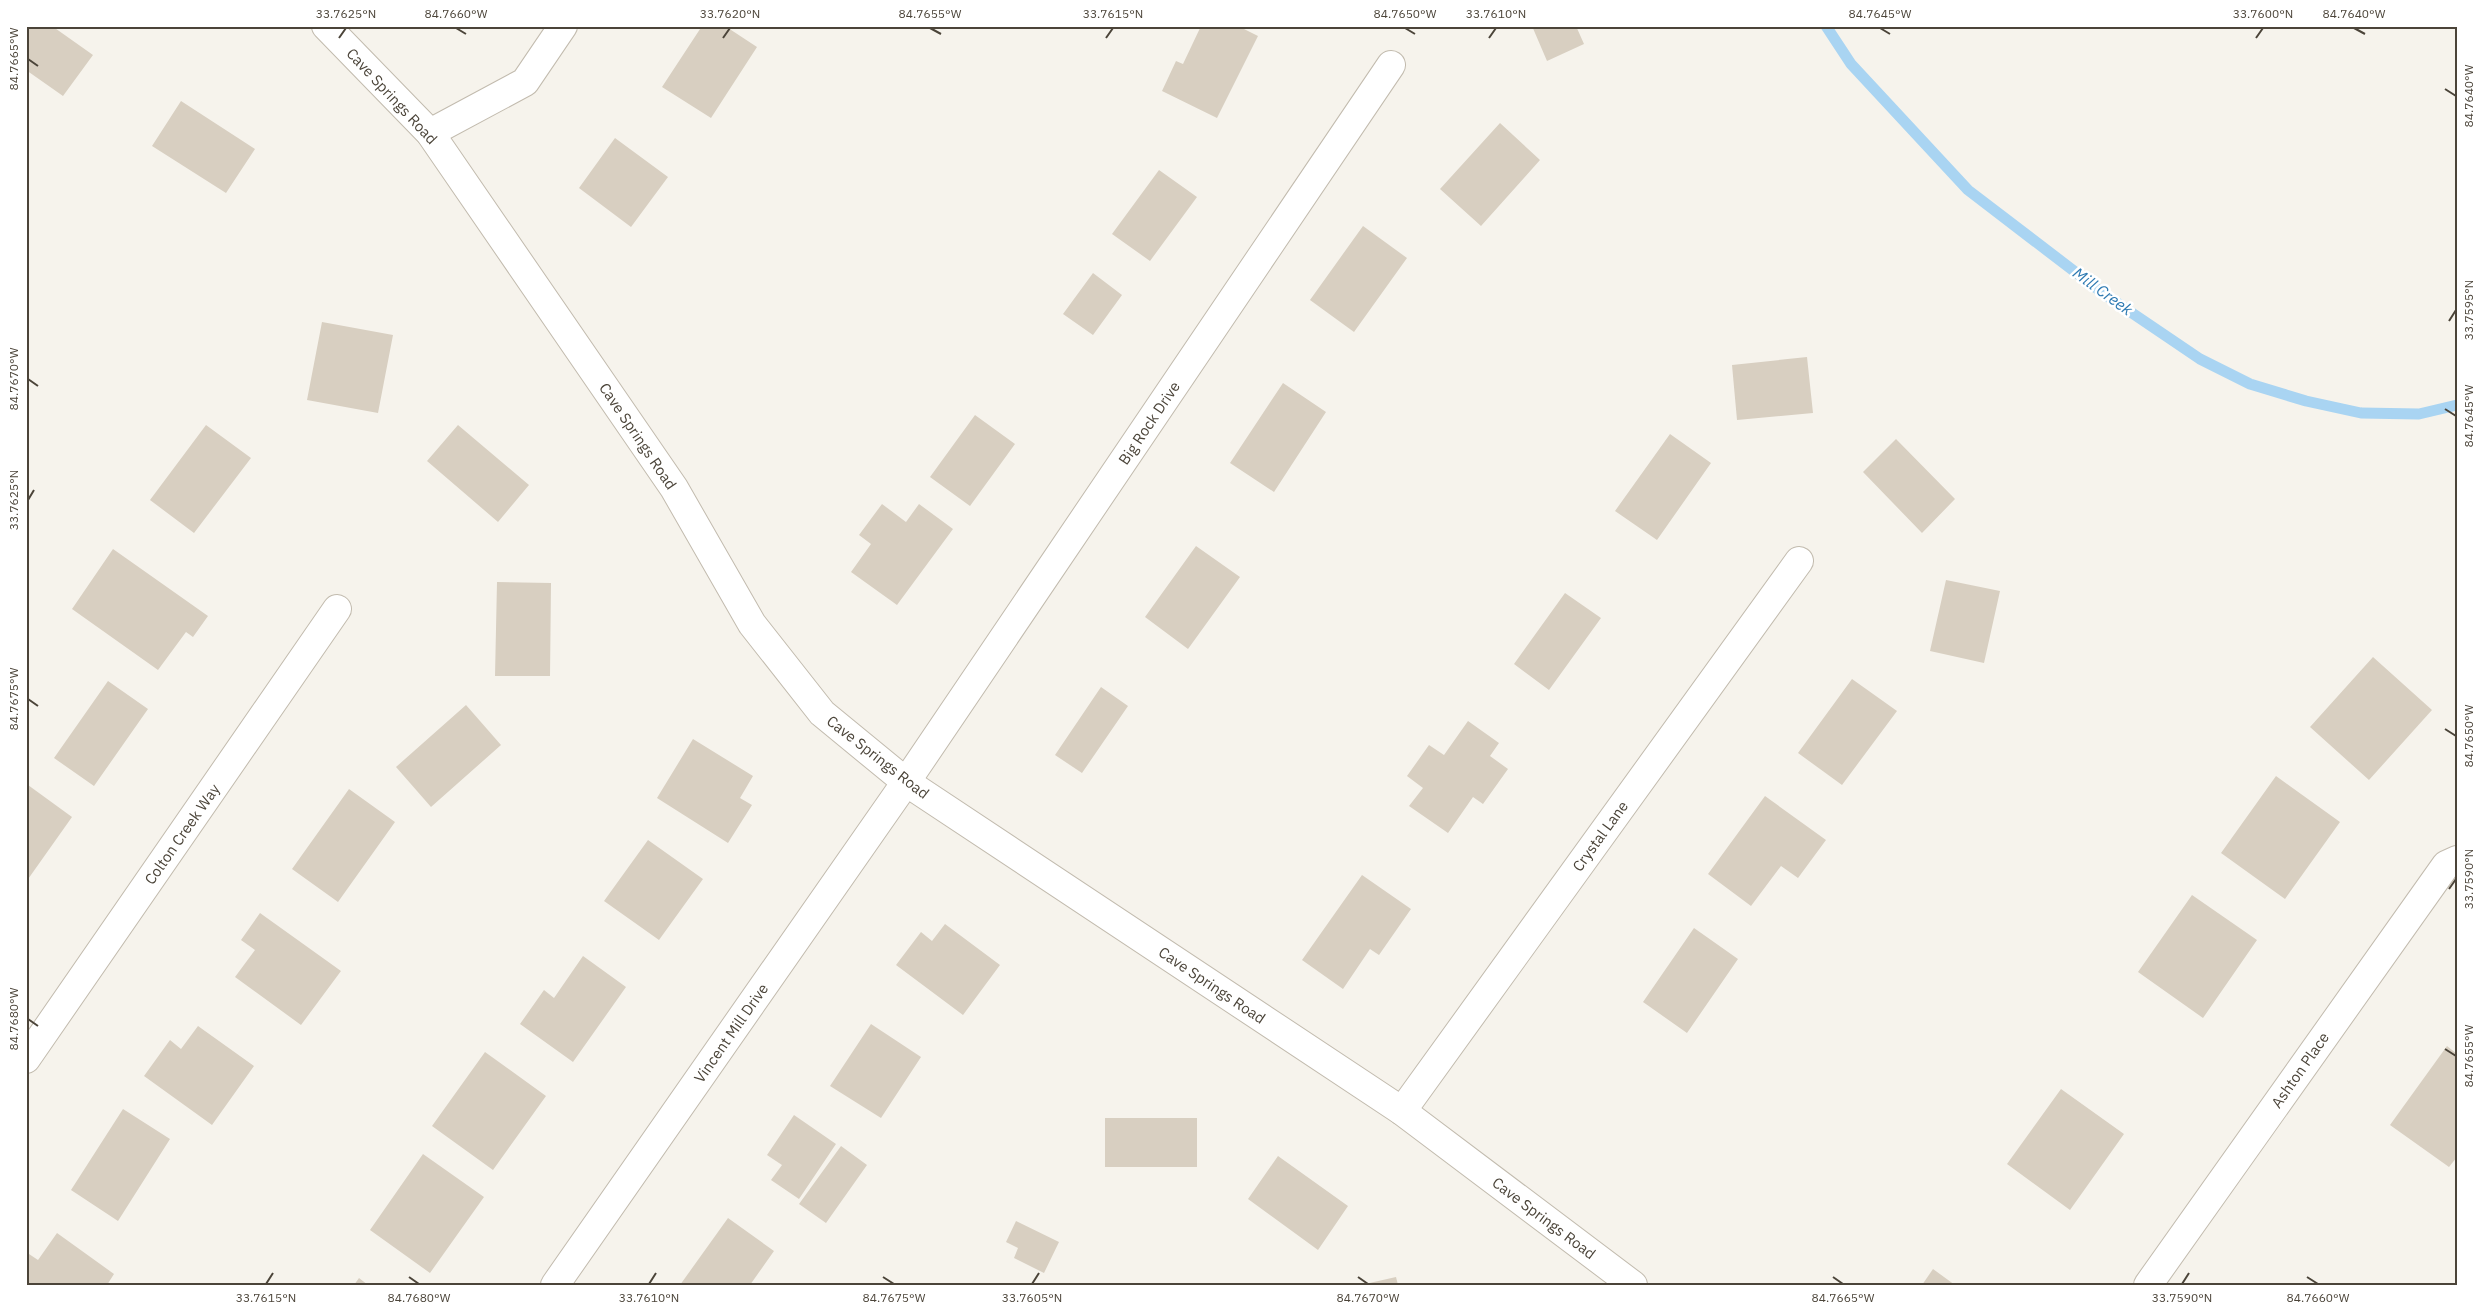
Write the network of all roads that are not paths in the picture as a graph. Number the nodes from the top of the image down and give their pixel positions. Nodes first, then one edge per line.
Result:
1 (326, 26) edge
2 (564, 26) edge
3 (1391, 65) dead end
4 (430, 133) junction
5 (1799, 561) dead end
6 (337, 609) dead end
7 (906, 782) junction
8 (2457, 860) edge
9 (26, 1060) edge
10 (1402, 1111) junction
11 (555, 1285) edge
12 (1633, 1285) edge
13 (2148, 1285) edge

1 - 4 street, Cave Springs Road
2 - 4 street
3 - 7 street, Big Rock Drive
4 - 7 street, Cave Springs Road
5 - 10 street, Crystal Lane
6 - 9 street, Colton Creek Way
7 - 10 street, Cave Springs Road
7 - 11 street, Vincent Mill Drive
8 - 13 street, Ashton Place
10 - 12 street, Cave Springs Road

